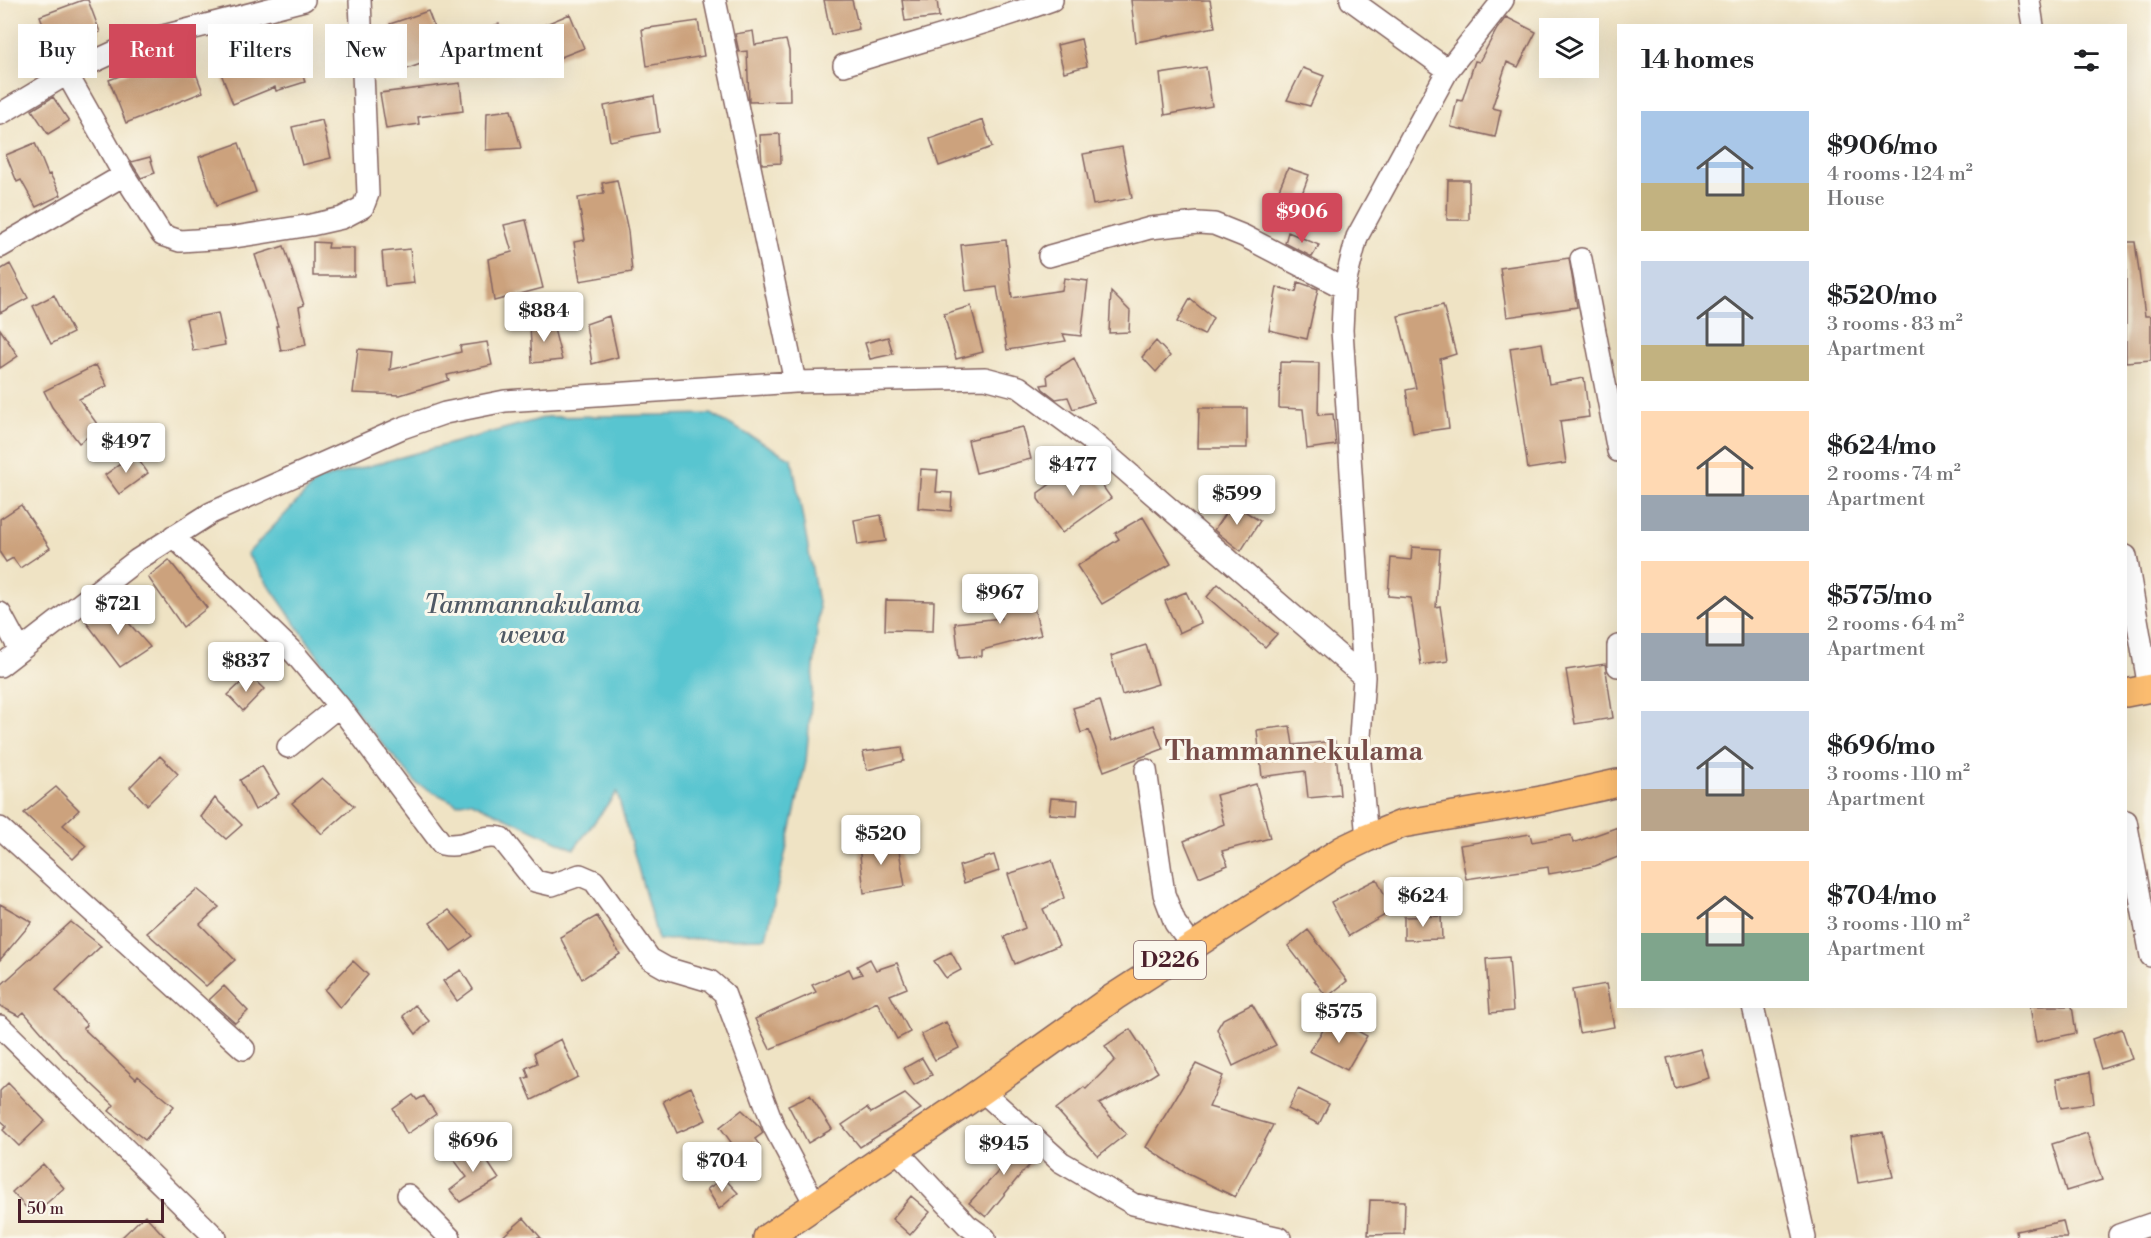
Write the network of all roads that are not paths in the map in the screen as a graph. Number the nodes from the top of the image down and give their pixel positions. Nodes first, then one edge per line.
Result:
1 (304, 0) edge
2 (360, 0) edge
3 (715, 0) edge
4 (1052, 0) edge
5 (1351, 0) edge
6 (1503, 0) edge
7 (2029, 0) edge
8 (2033, 24) edge
9 (97, 60) edge
10 (844, 65) dead end
11 (1448, 70) junction
12 (60, 78) edge
13 (69, 78) edge
14 (0, 114) edge
15 (124, 175) junction
16 (0, 247) edge
17 (1049, 256) dead end
18 (1581, 258) dead end
19 (1344, 288) junction
20 (795, 382) junction
21 (1617, 446) edge
22 (173, 536) junction
23 (2127, 564) edge
24 (0, 613) edge
25 (20, 650) junction
26 (0, 666) edge
27 (1364, 677) junction
28 (2142, 690) edge
29 (339, 706) junction
30 (288, 747) dead end
31 (1146, 770) dead end
32 (1617, 783) edge
33 (2127, 826) edge
34 (0, 828) edge
35 (1367, 838) junction
36 (1192, 946) junction
37 (2151, 957) edge
38 (1753, 1008) edge
39 (3, 1035) edge
40 (244, 1048) dead end
41 (981, 1091) junction
42 (896, 1150) junction
43 (408, 1195) dead end
44 (815, 1204) junction
45 (2151, 1224) edge
46 (2119, 1236) dead end
47 (216, 1238) edge
48 (450, 1238) edge
49 (767, 1238) edge
50 (985, 1238) edge
51 (1280, 1238) edge
52 (1805, 1238) edge

1 - 9 street
2 - 15 street
3 - 20 street
4 - 10 street
5 - 11 street
6 - 11 street
7 - 8 street
11 - 19 street
12 - 14 street
13 - 15 street
15 - 16 street
17 - 19 street
18 - 21 street
19 - 27 street
20 - 22 street
20 - 27 street
22 - 25 street
22 - 29 street
23 - 28 street
24 - 25 street
25 - 26 street
27 - 35 street
29 - 30 street
29 - 44 street
31 - 36 street
32 - 35 main road, D226
33 - 37 street
34 - 40 street
35 - 36 main road, D226
36 - 41 main road, D226
38 - 52 street
39 - 47 street
41 - 42 main road, D226
41 - 51 street
42 - 44 main road, D226
42 - 50 street
43 - 48 street
44 - 49 main road, D226
45 - 46 street

